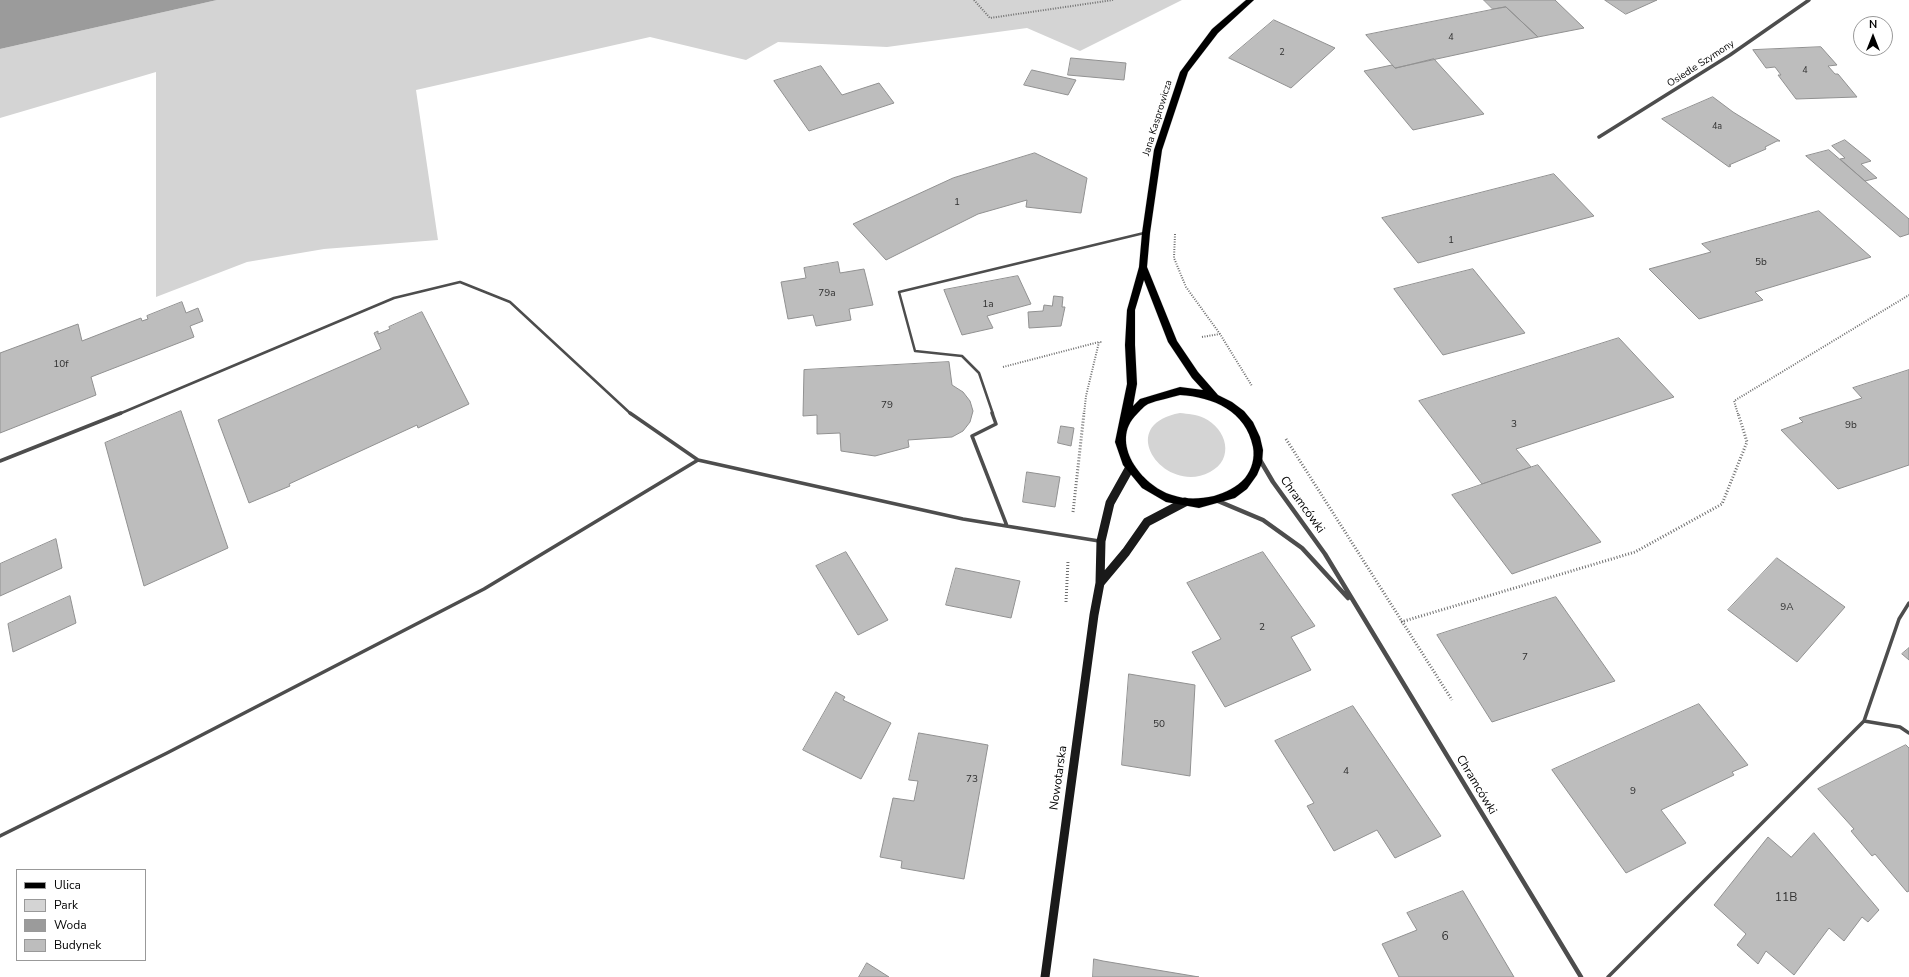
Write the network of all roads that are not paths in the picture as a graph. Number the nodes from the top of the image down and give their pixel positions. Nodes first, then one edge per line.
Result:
1 (1250, 0) edge
2 (1809, 0) edge
3 (1599, 137) dead end
4 (1146, 233) junction
5 (1144, 267) junction
6 (1214, 397) junction
7 (1126, 417) junction
8 (1259, 458) junction
9 (698, 460) junction
10 (0, 461) edge
11 (1129, 468) junction
12 (1218, 500) junction
13 (1185, 502) junction
14 (1007, 526) junction
15 (1101, 541) junction
16 (1100, 583) junction
17 (1909, 603) edge
18 (1354, 604) junction
19 (1864, 721) junction
20 (1909, 733) edge
21 (0, 836) edge
22 (1044, 977) edge
23 (1581, 977) edge
24 (1608, 977) edge

1 - 4 main road, Jana Kasprowicza
2 - 3 street, Osiedle Szymony
4 - 5 main road, Jana Kasprowicza
4 - 14 lane
5 - 6 main road, Jana Kasprowicza
5 - 7 main road, Jana Kasprowicza
6 - 7 main road
6 - 8 main road
7 - 11 main road
8 - 12 main road
8 - 18 street, Chramcówki
9 - 10 lane
9 - 14 lane
9 - 21 lane
11 - 13 main road
11 - 15 main road, Nowotarska
12 - 13 main road
12 - 18 street, Chramcówki
13 - 16 main road, Nowotarska
14 - 15 lane
15 - 16 main road, Nowotarska
16 - 22 main road, Nowotarska
17 - 19 lane
18 - 23 street, Chramcówki
19 - 20 lane
19 - 24 lane

